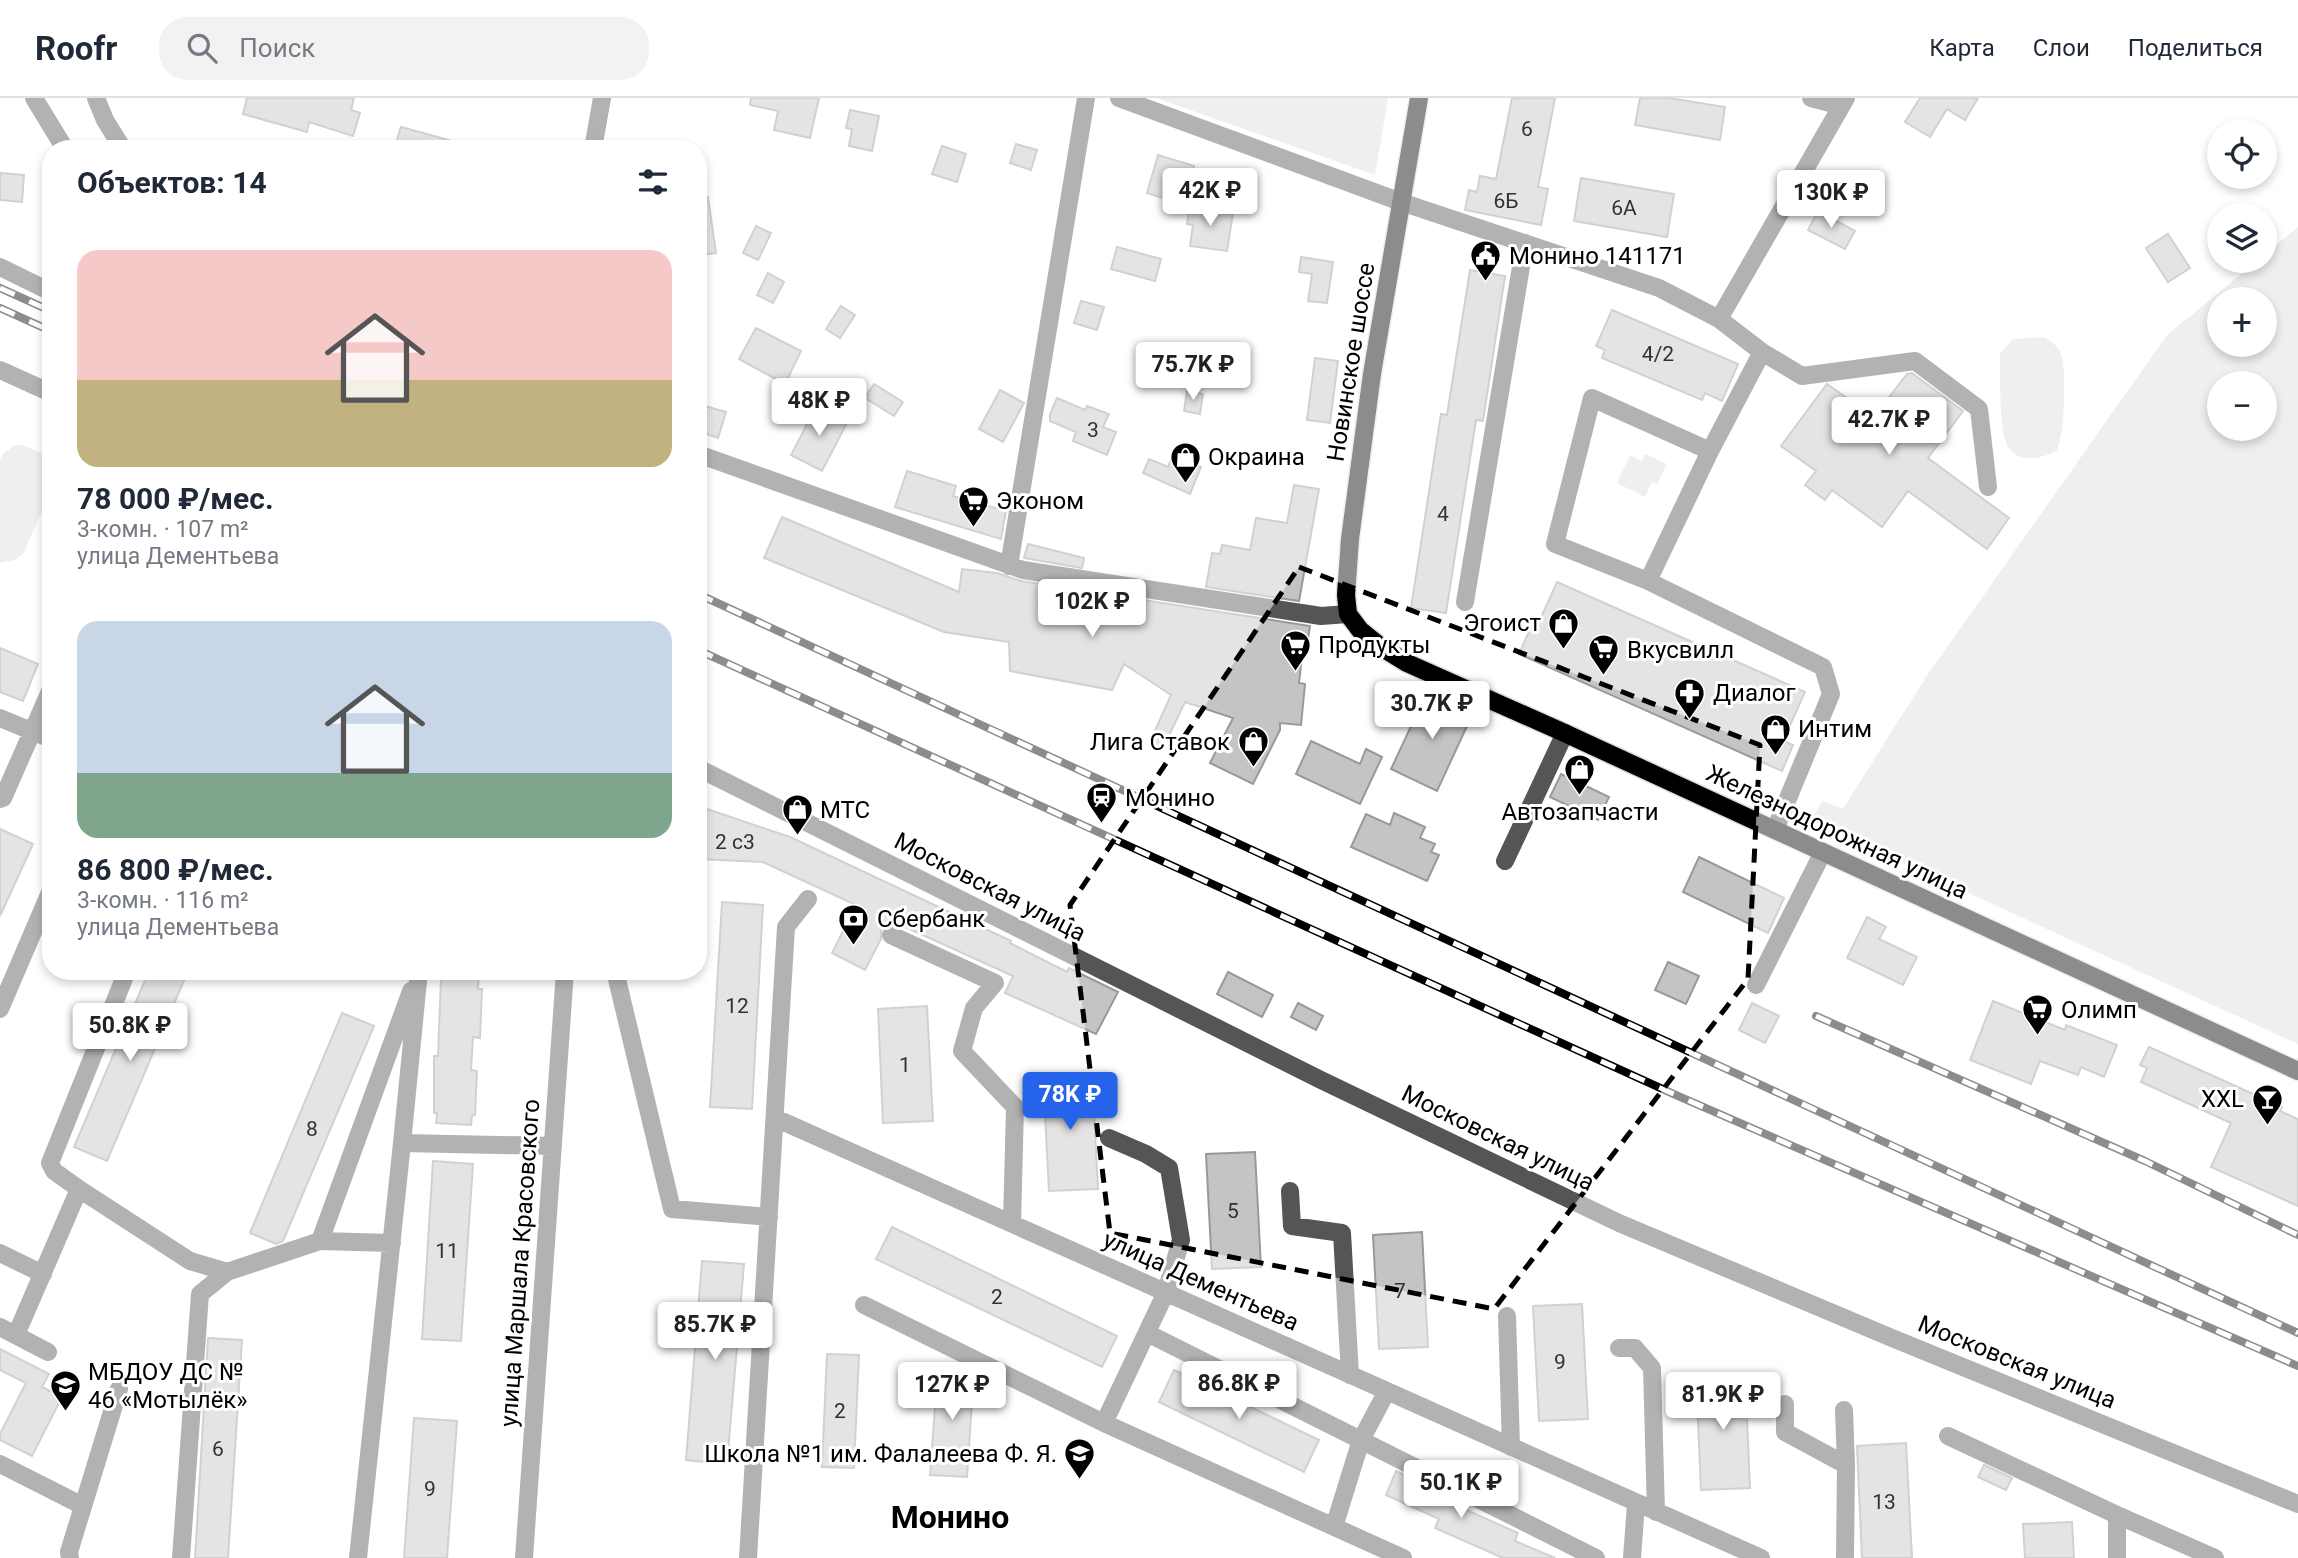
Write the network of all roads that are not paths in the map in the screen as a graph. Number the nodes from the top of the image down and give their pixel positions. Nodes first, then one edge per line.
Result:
1 (34, 98) edge
2 (96, 98) edge
3 (602, 98) edge
4 (1086, 98) edge
5 (1119, 98) edge
6 (1419, 98) edge
7 (1811, 98) edge
8 (1844, 102) edge
9 (60, 140) edge
10 (117, 140) edge
11 (595, 140) edge
12 (1401, 202) junction
13 (1525, 243) junction
14 (0, 267) edge
15 (42, 288) edge
16 (1719, 319) junction
17 (1762, 352) junction
18 (0, 370) edge
19 (42, 389) edge
20 (1710, 451) junction
21 (707, 457) edge
22 (1988, 487) dead end
23 (1009, 566) junction
24 (1648, 581) junction
25 (1465, 602) dead end
26 (1348, 614) junction
27 (42, 709) edge
28 (0, 718) edge
29 (32, 731) junction
30 (1565, 733) junction
31 (42, 735) edge
32 (707, 773) edge
33 (0, 799) edge
34 (1775, 830) junction
35 (1823, 852) junction
36 (1505, 861) dead end
37 (808, 899) dead end
38 (42, 911) edge
39 (891, 935) dead end
40 (123, 980) edge
41 (416, 980) edge
42 (418, 980) edge
43 (564, 980) edge
44 (617, 980) edge
45 (1756, 985) dead end
46 (0, 1009) edge
47 (2298, 1071) edge
48 (775, 1118) junction
49 (1109, 1138) dead end
50 (402, 1143) junction
51 (553, 1146) junction
52 (79, 1189) junction
53 (1290, 1191) dead end
54 (769, 1217) junction
55 (1012, 1223) junction
56 (320, 1241) junction
57 (392, 1243) junction
58 (0, 1253) edge
59 (227, 1272) junction
60 (43, 1274) junction
61 (1166, 1292) junction
62 (864, 1305) dead end
63 (1507, 1316) dead end
64 (8, 1331) edge
65 (1147, 1333) junction
66 (1619, 1348) dead end
67 (48, 1352) dead end
68 (1350, 1375) junction
69 (119, 1389) dead end
70 (1387, 1391) junction
71 (1785, 1404) dead end
72 (1844, 1410) dead end
73 (1104, 1423) junction
74 (1948, 1436) dead end
75 (1361, 1440) junction
76 (1511, 1447) junction
77 (0, 1464) edge
78 (1846, 1465) junction
79 (1636, 1503) junction
80 (2298, 1504) edge
81 (83, 1506) junction
82 (1657, 1512) junction
83 (2117, 1516) junction
84 (1334, 1527) junction
85 (2209, 1555) edge
86 (1750, 1556) edge
87 (70, 1558) edge
88 (181, 1558) edge
89 (358, 1558) edge
90 (524, 1558) edge
91 (748, 1558) edge
92 (1403, 1558) edge
93 (1596, 1558) edge
94 (1632, 1558) edge
95 (1846, 1558) edge
96 (2117, 1558) edge
97 (2184, 1558) edge

1 - 9 street
2 - 10 street
3 - 11 street
4 - 23 street
5 - 12 street
6 - 12 main road, Новинское шоссе
7 - 8 street
8 - 16 street
12 - 13 street
12 - 26 main road, Новинское шоссе
13 - 16 street
13 - 25 street
14 - 15 street
16 - 17 street
17 - 20 street
17 - 22 street
18 - 19 street
20 - 24 street
20 - 24 street
21 - 23 street
23 - 26 street
24 - 34 street
26 - 30 main road, Железнодорожная улица
27 - 29 street
28 - 29 street
29 - 31 street
29 - 33 street
30 - 34 main road, Железнодорожная улица
30 - 36 street
32 - 80 street, Московская улица
34 - 35 main road, Железнодорожная улица
35 - 45 street
35 - 47 main road, Железнодорожная улица
37 - 48 street
38 - 46 street
39 - 55 street
40 - 52 street
41 - 56 street
42 - 50 street
43 - 51 street, улица Маршала Красовского
44 - 54 street
48 - 54 street
48 - 55 street, улица Дементьева
49 - 61 street
50 - 51 street
50 - 57 street
51 - 90 street, улица Маршала Красовского
52 - 59 street
52 - 60 street
53 - 68 street
54 - 91 street
55 - 61 street, улица Дементьева
56 - 57 street
56 - 59 street
57 - 89 street
58 - 60 street
59 - 88 street
60 - 64 street
61 - 65 street
61 - 68 street, улица Дементьева
62 - 73 street
63 - 76 street
64 - 67 street
65 - 73 street
65 - 75 street
66 - 82 street
68 - 70 street, улица Дементьева
69 - 81 street
70 - 75 street
70 - 76 street, улица Дементьева
71 - 78 street
72 - 78 street
73 - 84 street
74 - 83 street
75 - 84 street
75 - 93 street
76 - 79 street, улица Дементьева
77 - 81 street
78 - 95 street
79 - 82 street, улица Дементьева
79 - 94 street
81 - 87 street
82 - 86 street, улица Дементьева
83 - 85 street
83 - 96 street
84 - 92 street
85 - 97 street

